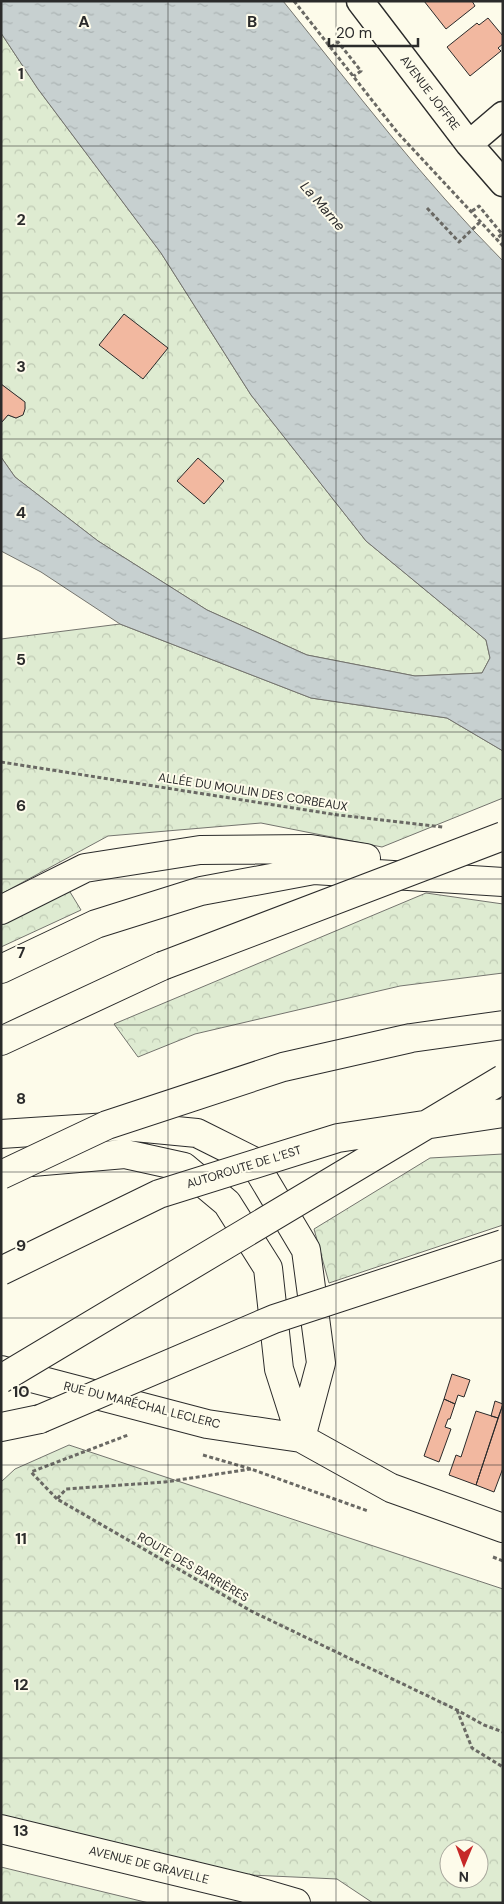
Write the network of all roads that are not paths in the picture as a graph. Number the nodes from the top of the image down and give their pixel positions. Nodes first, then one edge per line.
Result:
1 (360, 1) edge
2 (503, 115) edge
3 (469, 144) junction
4 (503, 183) edge
5 (503, 836) edge
6 (503, 882) edge
7 (1, 910) edge
8 (1, 969) edge
9 (503, 1025) edge
10 (1, 1041) edge
11 (503, 1079) edge
12 (503, 1113) edge
13 (1, 1134) edge
14 (1, 1164) edge
15 (1, 1175) edge
16 (503, 1244) edge
17 (1, 1271) edge
18 (1, 1370) edge
19 (1, 1379) edge
20 (1, 1427) edge
21 (301, 1438) junction
22 (503, 1528) edge
23 (1, 1829) edge
24 (296, 1903) edge

1 - 3 street, AVENUE JOFFRE
2 - 3 street
3 - 4 street, AVENUE JOFFRE
5 - 10 main road, bridge
6 - 7 main road
6 - 8 main road
9 - 15 main road, bridge
11 - 19 main road, bridge
12 - 17 main road, AUTOROUTE DE L’EST, bridge
13 - 21 main road
14 - 21 main road
16 - 20 main road, bridge
18 - 21 main road, RUE DU MARÉCHAL LECLERC
21 - 22 main road, RUE DU MARÉCHAL LECLERC
23 - 24 main road, AVENUE DE GRAVELLE

